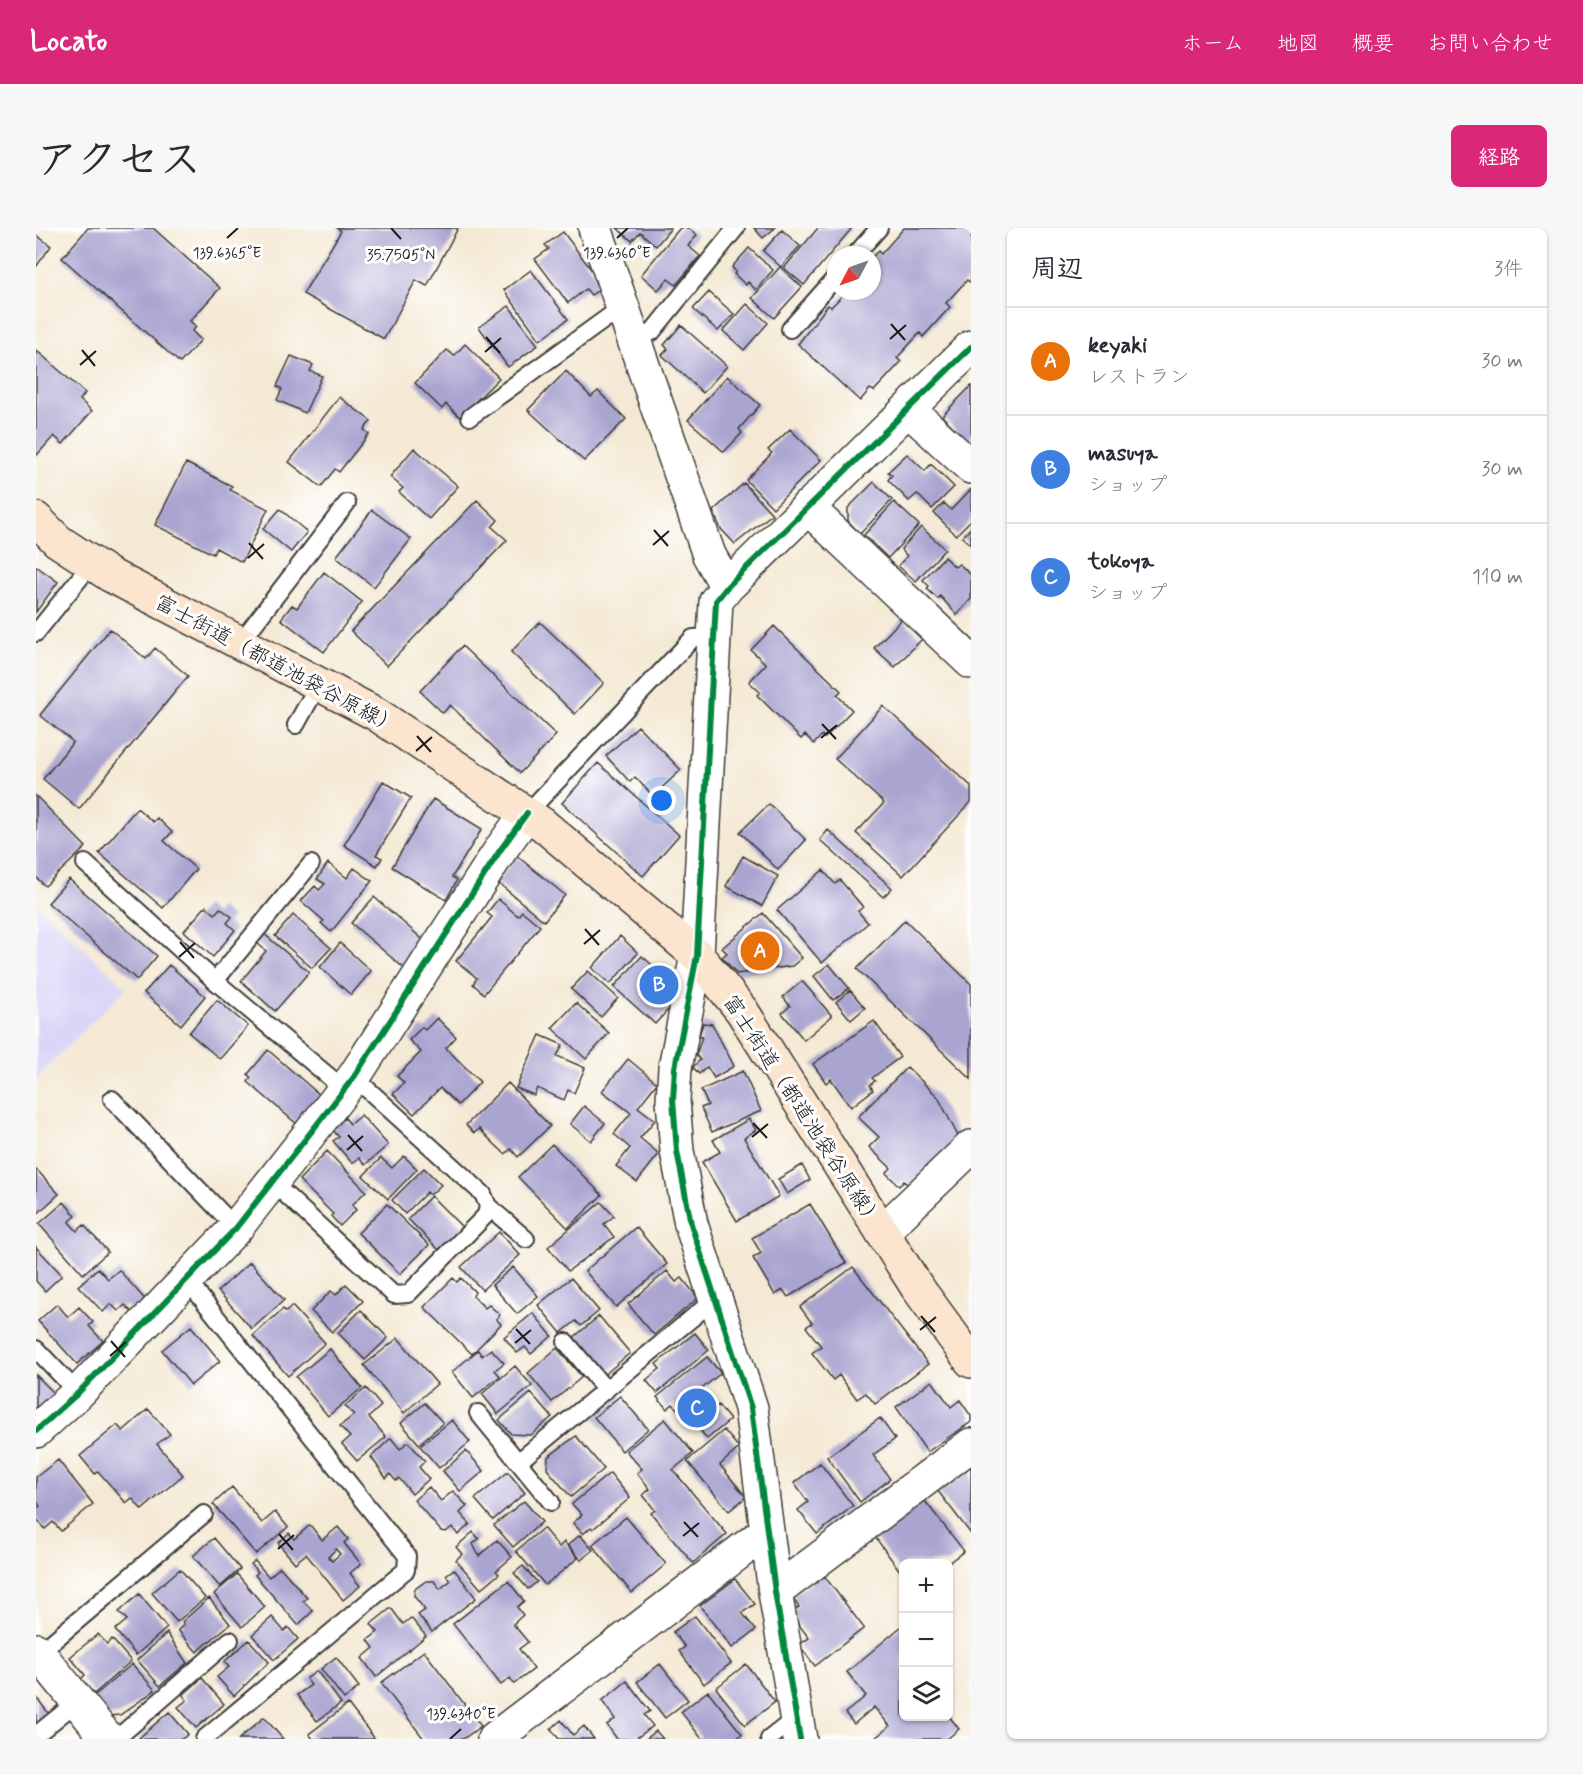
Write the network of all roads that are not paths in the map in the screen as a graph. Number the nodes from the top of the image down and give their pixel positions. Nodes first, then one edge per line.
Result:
1 (595, 228) edge
2 (736, 228) edge
3 (879, 228) edge
4 (863, 246) edge
5 (827, 287) edge
6 (629, 324) junction
7 (790, 329) dead end
8 (971, 348) edge
9 (908, 409) junction
10 (470, 417) dead end
11 (971, 467) edge
12 (347, 503) dead end
13 (807, 507) junction
14 (36, 519) edge
15 (92, 563) junction
16 (727, 587) junction
17 (36, 633) edge
18 (712, 638) junction
19 (239, 644) junction
20 (971, 662) edge
21 (318, 684) junction
22 (296, 724) dead end
23 (526, 813) junction
24 (85, 863) dead end
25 (311, 864) dead end
26 (697, 955) junction
27 (215, 981) junction
28 (350, 1084) junction
29 (111, 1100) dead end
30 (971, 1147) edge
31 (272, 1182) junction
32 (488, 1206) junction
33 (236, 1228) junction
34 (882, 1232) junction
35 (526, 1239) dead end
36 (187, 1280) junction
37 (715, 1299) junction
38 (566, 1342) dead end
39 (36, 1349) edge
40 (971, 1360) edge
41 (606, 1390) junction
42 (78, 1393) junction
43 (478, 1413) dead end
44 (36, 1431) edge
45 (971, 1445) edge
46 (518, 1462) junction
47 (552, 1502) dead end
48 (204, 1514) dead end
49 (767, 1531) junction
50 (775, 1592) junction
51 (230, 1640) dead end
52 (37, 1651) edge
53 (78, 1701) junction
54 (798, 1728) edge
55 (36, 1735) edge
56 (108, 1739) edge
57 (116, 1739) edge
58 (204, 1739) edge
59 (494, 1739) edge
60 (769, 1739) edge

1 - 6 street
2 - 6 lane
3 - 4 lane
5 - 7 lane
6 - 10 lane
6 - 16 street
8 - 9 street
9 - 11 street
9 - 13 street
12 - 19 lane
13 - 16 street
13 - 20 street
14 - 15 main road, 富士街道（都道池袋谷原線）
15 - 17 lane
15 - 19 main road, 富士街道（都道池袋谷原線）
16 - 18 street
18 - 23 lane
18 - 26 street
19 - 21 main road, 富士街道（都道池袋谷原線）
21 - 22 lane
21 - 23 main road, 富士街道（都道池袋谷原線）
23 - 26 main road, 富士街道（都道池袋谷原線）
23 - 28 street
24 - 27 lane
25 - 27 lane
26 - 34 main road, 富士街道（都道池袋谷原線）
26 - 37 street
27 - 28 lane
28 - 31 street
28 - 32 lane
29 - 33 lane
30 - 34 street
31 - 32 lane
31 - 33 street
32 - 35 lane
33 - 36 street
34 - 40 main road, 富士街道（都道池袋谷原線）
36 - 42 street
36 - 58 lane
37 - 41 lane
37 - 49 street
38 - 41 lane
39 - 42 lane
41 - 46 lane
42 - 44 street
43 - 46 lane
45 - 50 street
46 - 47 lane
48 - 52 lane
49 - 50 street
49 - 59 street
50 - 54 street
51 - 57 lane
52 - 53 street
53 - 55 lane
53 - 56 street
54 - 60 lane

